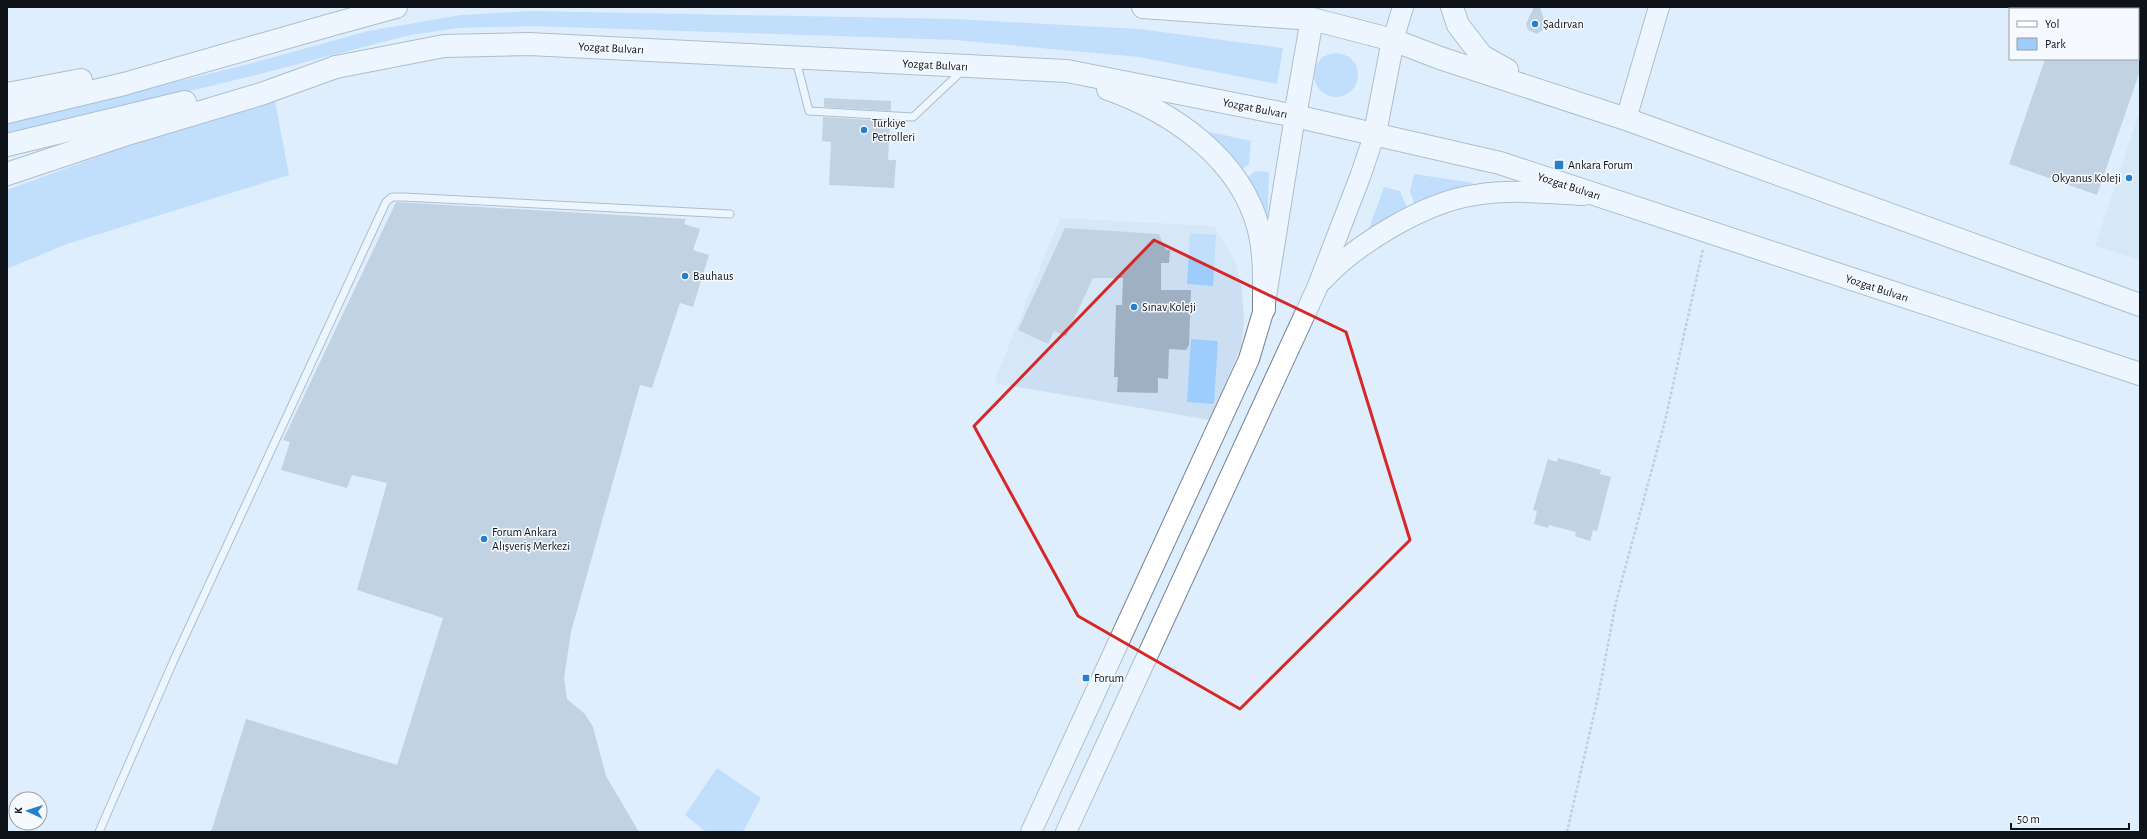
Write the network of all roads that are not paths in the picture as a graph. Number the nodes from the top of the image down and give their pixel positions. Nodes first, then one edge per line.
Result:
1 (396, 7) edge
2 (1143, 7) edge
3 (1403, 7) edge
4 (1452, 7) edge
5 (1660, 7) edge
6 (1314, 13) edge
7 (327, 26) junction
8 (1393, 40) junction
9 (795, 57) junction
10 (967, 66) junction
11 (336, 67) junction
12 (1067, 71) junction
13 (7, 94) edge
14 (1550, 94) junction
15 (7, 112) edge
16 (1294, 116) junction
17 (1626, 119) junction
18 (1375, 133) junction
19 (7, 145) edge
20 (7, 174) edge
21 (1600, 196) junction
22 (730, 214) dead end
23 (1317, 288) junction
24 (2140, 305) edge
25 (1264, 309) junction
26 (2140, 374) edge
27 (99, 832) edge
28 (1031, 832) edge
29 (1066, 832) edge

1 - 7 main road
2 - 6 main road
3 - 8 main road
4 - 14 main road
5 - 17 main road
6 - 8 main road
6 - 16 main road
7 - 13 main road
7 - 15 main road
8 - 14 main road
8 - 18 main road
9 - 10 main road, Yozgat Bulvarı
9 - 10 lane
9 - 11 main road, Yozgat Bulvarı
10 - 12 main road, Yozgat Bulvarı
11 - 19 main road
11 - 20 main road
12 - 16 main road, Yozgat Bulvarı
12 - 25 main road
14 - 17 main road
16 - 18 main road, Yozgat Bulvarı
16 - 25 main road
17 - 24 main road
18 - 21 main road, Yozgat Bulvarı
18 - 23 main road
21 - 23 main road
21 - 26 main road, Yozgat Bulvarı
22 - 27 lane
23 - 29 main road
25 - 28 main road

